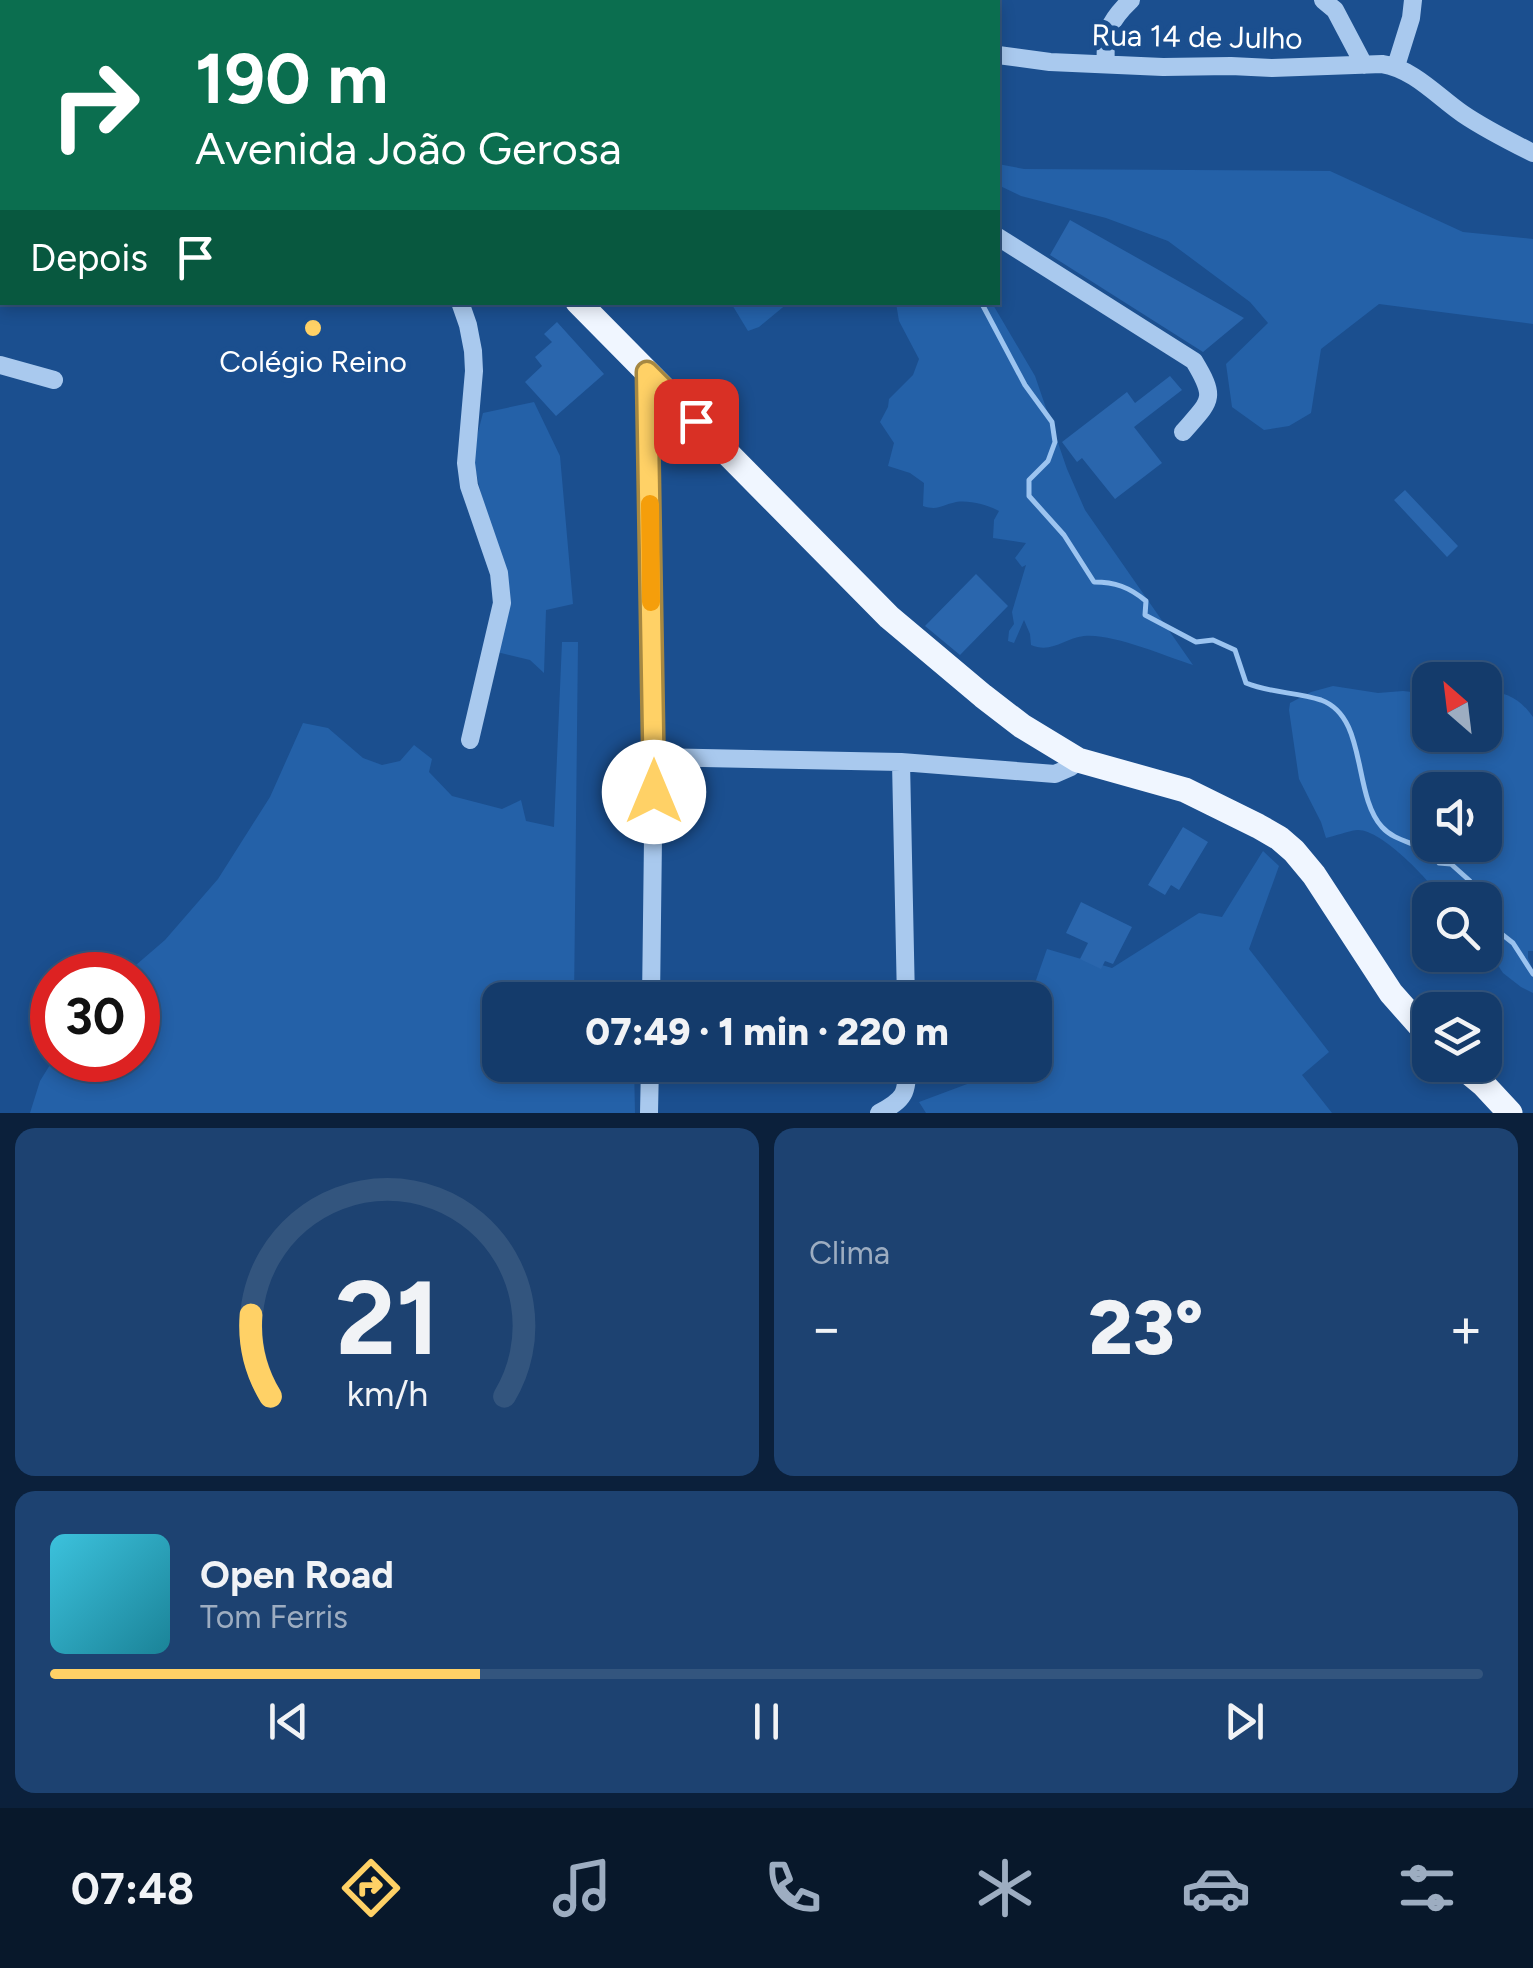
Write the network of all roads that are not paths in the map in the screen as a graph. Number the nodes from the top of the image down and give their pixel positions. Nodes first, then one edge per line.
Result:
1 (1130, 0) edge
2 (1413, 0) edge
3 (1325, 1) edge
4 (1000, 55) edge
5 (1106, 64) junction
6 (1364, 65) junction
7 (1396, 66) junction
8 (1533, 153) edge
9 (1000, 238) edge
10 (461, 305) edge
11 (581, 305) edge
12 (0, 365) edge
13 (647, 372) junction
14 (54, 380) dead end
15 (1183, 432) dead end
16 (470, 740) dead end
17 (654, 757) junction
18 (1078, 760) junction
19 (901, 762) junction
20 (651, 982) edge
21 (906, 982) edge
22 (1412, 1017) edge
23 (650, 1082) edge
24 (907, 1082) edge
25 (1481, 1082) edge
26 (903, 1108) edge
27 (649, 1113) edge
28 (879, 1113) edge
29 (1510, 1113) edge

1 - 5 street
2 - 7 street
3 - 6 street
4 - 5 street, Rua 14 de Julho
5 - 6 street, Rua 14 de Julho
6 - 7 street, Rua 14 de Julho
7 - 8 street
9 - 15 street
10 - 16 street
11 - 13 main road
12 - 14 street
13 - 17 street
13 - 18 main road
17 - 19 street
17 - 20 street
18 - 19 street
18 - 22 main road
19 - 21 street
23 - 27 street
24 - 26 street
25 - 29 main road
26 - 28 street

